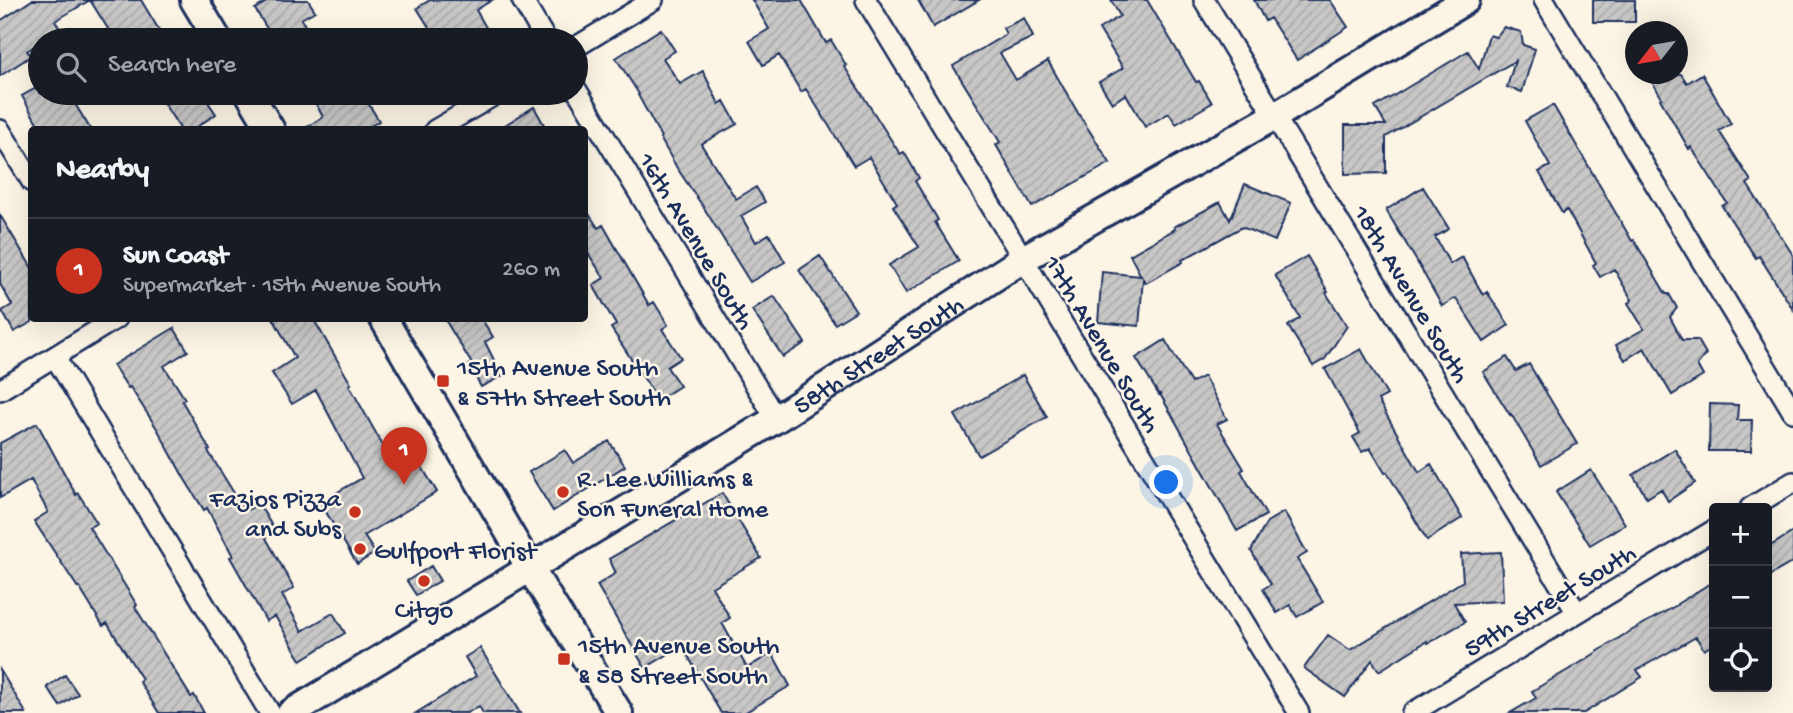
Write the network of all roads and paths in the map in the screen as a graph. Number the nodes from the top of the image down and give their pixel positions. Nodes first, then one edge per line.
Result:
1 (194, 0) edge
2 (522, 0) edge
3 (653, 0) edge
4 (866, 0) edge
5 (1204, 0) edge
6 (1466, 0) edge
7 (1544, 0) edge
8 (211, 28) edge
9 (539, 28) edge
10 (588, 40) edge
11 (256, 105) edge
12 (478, 105) edge
13 (586, 105) edge
14 (1275, 116) junction
15 (269, 126) edge
16 (442, 126) edge
17 (0, 130) edge
18 (28, 176) edge
19 (1023, 259) junction
20 (111, 322) edge
21 (385, 322) edge
22 (55, 357) junction
23 (0, 390) edge
24 (1793, 412) edge
25 (776, 419) junction
26 (1793, 482) edge
27 (1758, 503) edge
28 (1709, 533) edge
29 (530, 568) junction
30 (1577, 612) junction
31 (270, 713) edge
32 (291, 713) edge
33 (619, 713) edge
34 (1298, 713) edge
35 (1412, 713) edge

1 - 8 street
2 - 9 street
3 - 10 street
4 - 19 street, 17th Avenue South
5 - 14 street, 18th Avenue South
6 - 14 street, 58th Street South
7 - 24 street
11 - 15 street
12 - 16 street
13 - 25 street, 16th Avenue South
14 - 19 street, 58th Street South
14 - 30 street, 18th Avenue South
17 - 18 street
19 - 25 street, 58th Street South
19 - 34 street, 17th Avenue South
20 - 22 street
21 - 29 street
22 - 23 street
22 - 31 street
25 - 29 street, 58th Street South
26 - 27 street
28 - 30 street, 59th Street South
29 - 32 street, 58th Street South
29 - 33 street
30 - 35 street, 59th Street South

